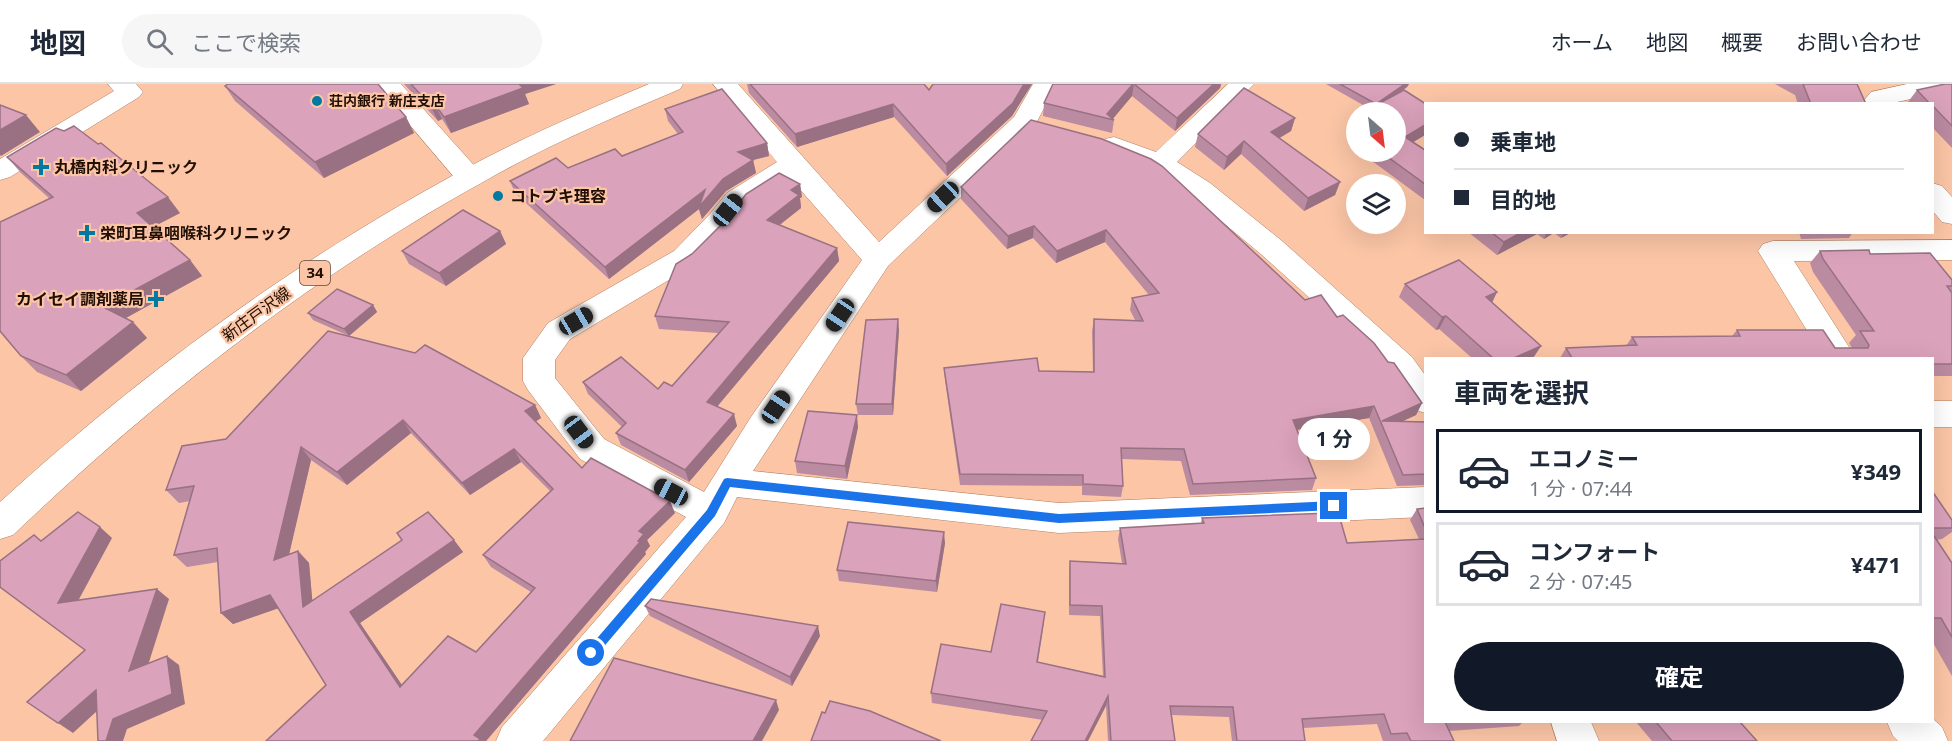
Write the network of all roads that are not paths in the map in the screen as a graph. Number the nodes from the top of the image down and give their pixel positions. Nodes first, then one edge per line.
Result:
1 (387, 84) edge
2 (671, 84) edge
3 (725, 84) edge
4 (1045, 84) edge
5 (1242, 84) edge
6 (1945, 84) edge
7 (134, 86) edge
8 (1875, 102) edge
9 (1089, 138) edge
10 (1160, 163) junction
11 (793, 164) junction
12 (0, 171) edge
13 (470, 178) junction
14 (1934, 194) edge
15 (1952, 215) edge
16 (1952, 250) edge
17 (878, 259) junction
18 (1839, 357) edge
19 (1424, 399) edge
20 (1934, 414) edge
21 (1952, 414) edge
22 (719, 498) junction
23 (1424, 501) edge
24 (0, 524) edge
25 (1571, 723) edge
26 (1908, 723) edge
27 (517, 741) edge
28 (1578, 741) edge
29 (1927, 741) edge

1 - 13 street
2 - 13 street, 新庄戸沢線 / 34
3 - 11 street
4 - 17 street
5 - 10 street
6 - 8 street
7 - 12 street
9 - 10 street
10 - 19 street
11 - 17 street
11 - 22 street
13 - 24 street, 新庄戸沢線 / 34
14 - 15 street
16 - 18 street
17 - 22 street
20 - 21 street
22 - 23 street
22 - 27 street
25 - 28 street
26 - 29 street

